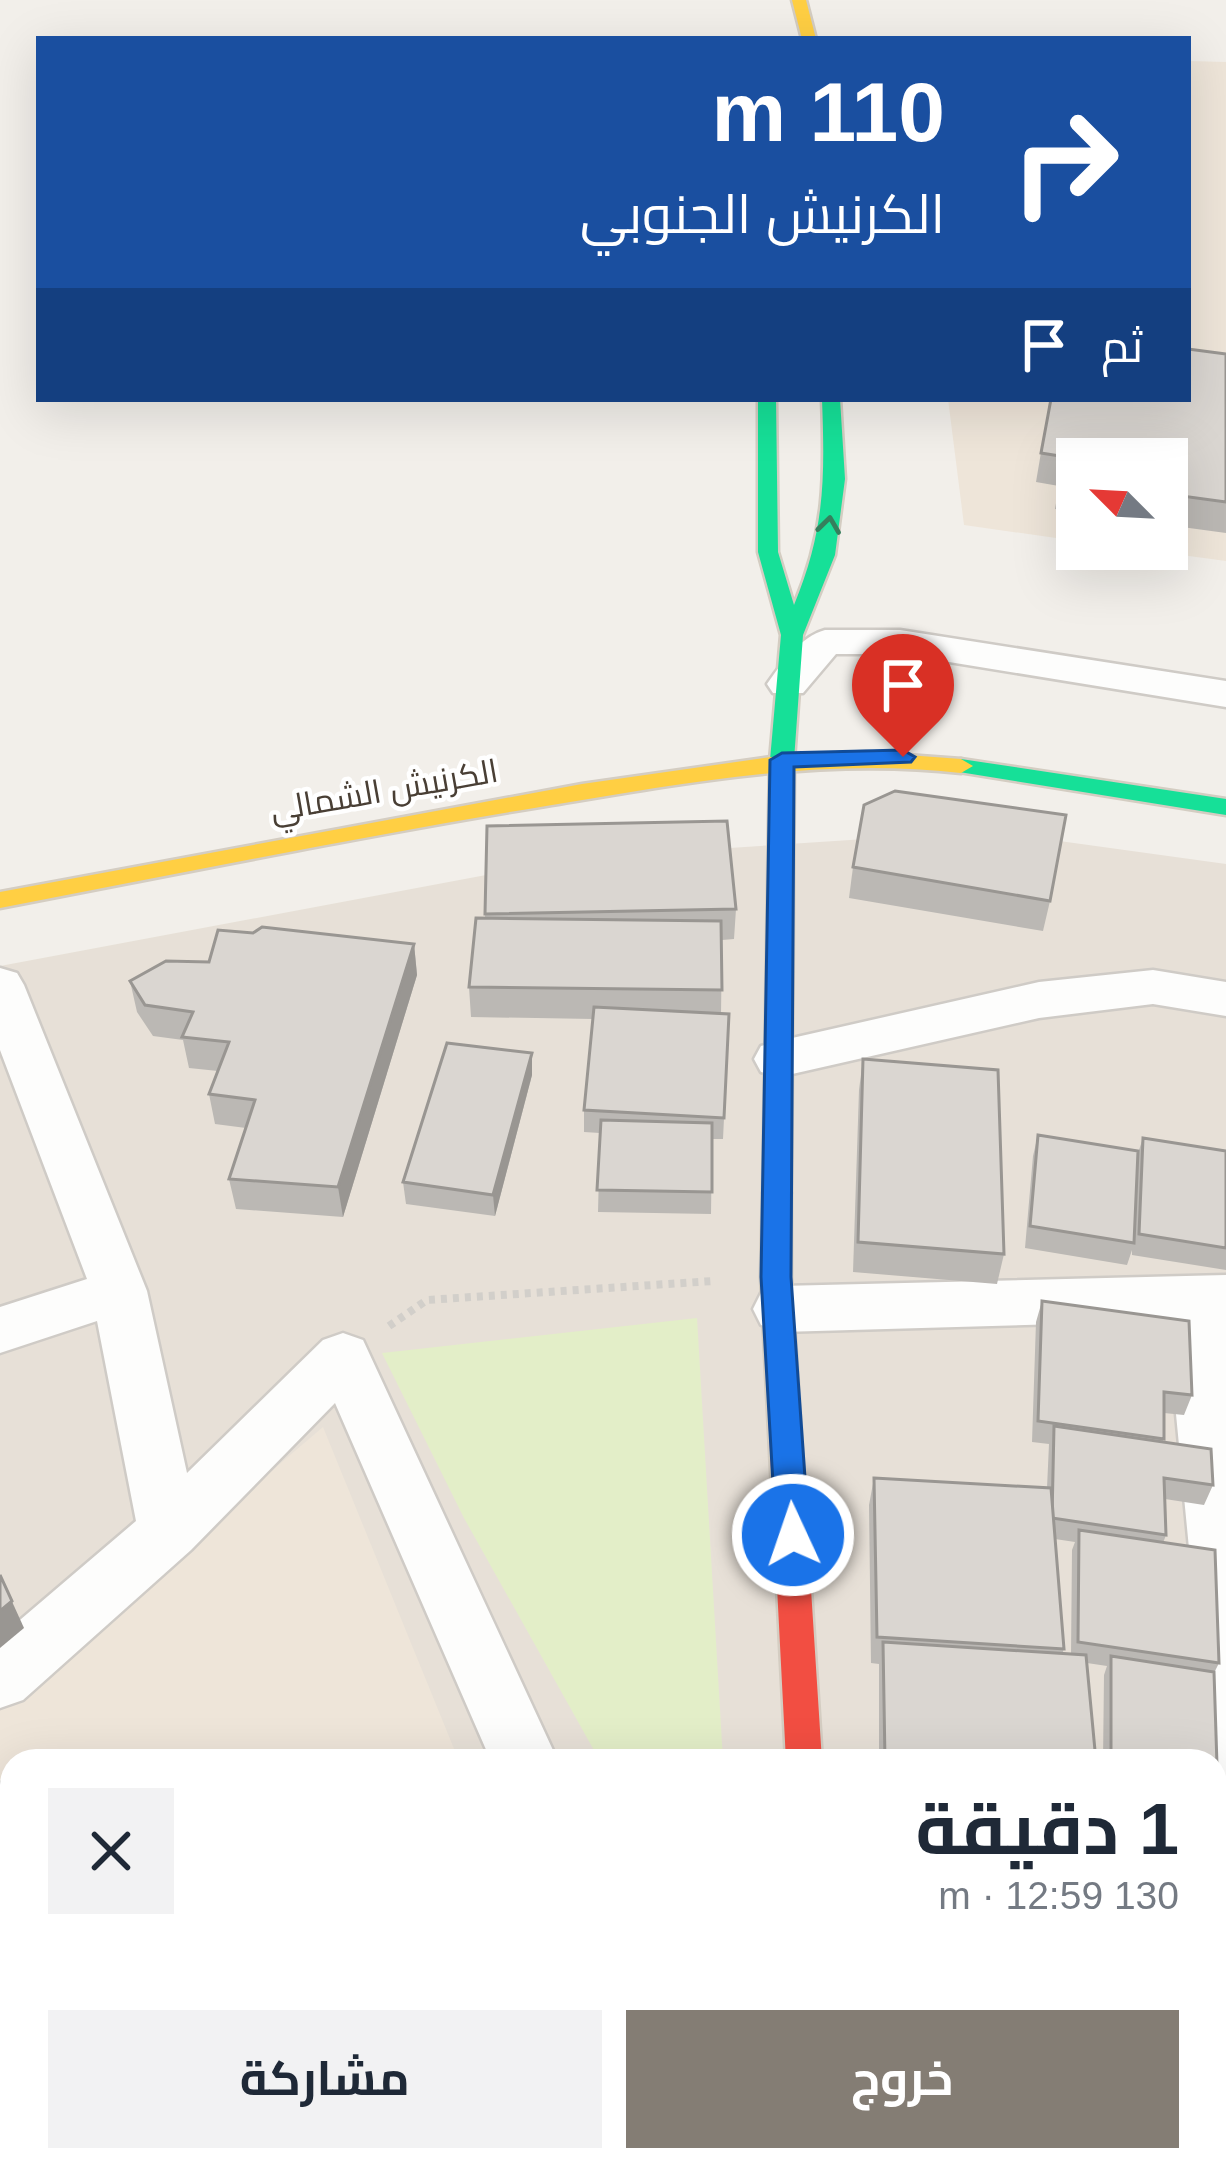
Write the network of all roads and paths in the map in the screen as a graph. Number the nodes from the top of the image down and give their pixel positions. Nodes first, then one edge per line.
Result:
1 (799, 0) edge
2 (809, 36) edge
3 (767, 402) edge
4 (831, 402) edge
5 (792, 635) junction
6 (788, 684) junction
7 (1226, 694) edge
8 (782, 760) junction
9 (1226, 806) edge
10 (0, 900) edge
11 (0, 985) edge
12 (1226, 999) edge
13 (778, 1059) junction
14 (119, 1291) junction
15 (778, 1293) junction
16 (1210, 1297) edge
17 (0, 1330) edge
18 (343, 1357) junction
19 (169, 1531) junction
20 (0, 1678) edge
21 (520, 1749) edge
22 (803, 1749) edge
23 (1221, 1749) edge

1 - 2 main road
3 - 5 main road
5 -> 4 main road
5 - 6 main road
6 - 7 street
6 - 8 main road
8 - 9 main road, الكرنيش الشمالي
8 - 10 main road, الكرنيش الشمالي
8 - 13 main road
11 - 14 street
12 - 13 street
13 - 15 main road
14 - 17 street
14 - 19 street
15 - 16 street
15 - 18 path
15 - 22 main road
16 - 23 street
18 - 19 street
18 - 21 street
19 - 20 street

